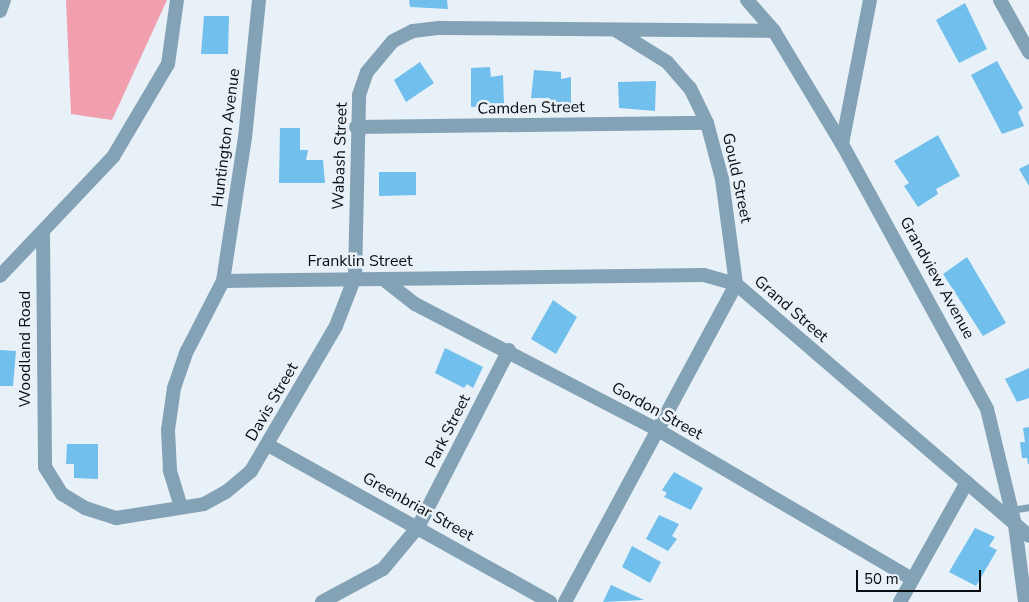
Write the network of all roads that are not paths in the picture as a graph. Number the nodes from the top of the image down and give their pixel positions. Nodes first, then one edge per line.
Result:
1 (4, 0) edge
2 (177, 0) edge
3 (260, 0) edge
4 (747, 0) edge
5 (870, 0) edge
6 (1000, 0) edge
7 (0, 11) edge
8 (615, 30) junction
9 (774, 32) junction
10 (1029, 52) edge
11 (707, 123) junction
12 (356, 127) junction
13 (842, 144) junction
14 (44, 232) junction
15 (0, 276) edge
16 (356, 277) junction
17 (383, 279) junction
18 (223, 281) junction
19 (736, 284) junction
20 (509, 350) junction
21 (658, 430) junction
22 (268, 445) junction
23 (45, 467) joint
24 (967, 482) junction
25 (1029, 507) edge
26 (181, 508) junction
27 (1010, 510) junction
28 (1015, 525) junction
29 (418, 527) junction
30 (1029, 536) edge
31 (912, 579) junction
32 (322, 602) edge
33 (550, 602) edge
34 (565, 602) edge
35 (900, 602) edge
36 (1025, 602) edge

1 - 7 street
2 - 14 street
3 - 18 street, Huntington Avenue
4 - 9 street, Grandview Avenue
5 - 13 street
6 - 10 street
8 - 9 street, Wabash Street
8 - 11 street, Gould Street
8 - 12 street, Wabash Street
9 - 13 street, Grandview Avenue
11 - 12 street, Camden Street
11 - 19 street, Gould Street
12 - 16 street, Wabash Street
13 - 27 street, Grandview Avenue
14 - 15 street
14 - 23 street, Woodland Road
16 - 17 street, Franklin Street
16 - 18 street, Franklin Street
16 - 22 street, Davis Street
17 - 19 street, Franklin Street
17 - 20 street, Gordon Street
18 - 26 street
19 - 21 street, Grand Street
19 - 24 street, Grand Street
20 - 21 street, Gordon Street
20 - 29 street, Park Street
21 - 31 street, Gordon Street
21 - 34 street, Grand Street
22 - 26 street, Davis Street
22 - 29 street, Greenbriar Street
23 - 26 street, Davis Street
24 - 28 street, Grand Street
24 - 31 street
25 - 27 lane
27 - 28 street, Grandview Avenue
28 - 30 street, Grand Street
28 - 36 street, Grandview Avenue
29 - 32 street, Park Street
29 - 33 street, Greenbriar Street
31 - 35 street

